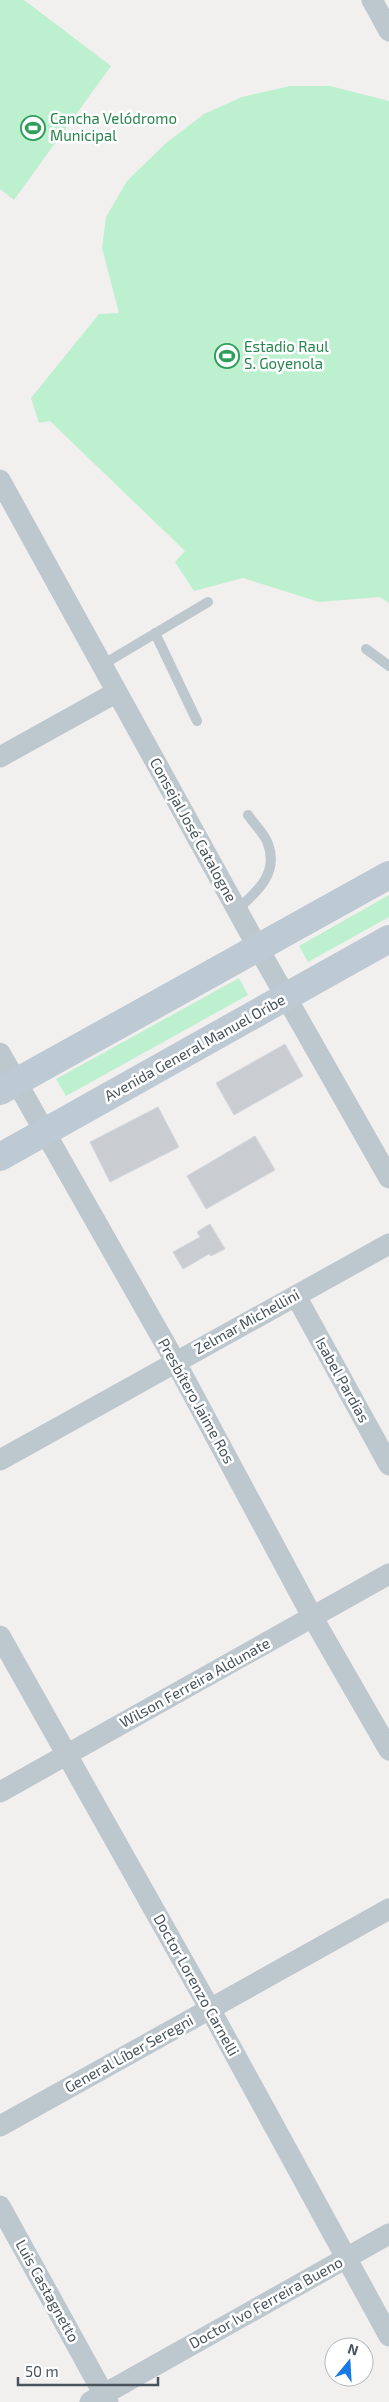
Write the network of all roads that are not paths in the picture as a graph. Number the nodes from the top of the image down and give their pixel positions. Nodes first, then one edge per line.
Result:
1 (372, 0) edge
2 (389, 31) edge
3 (0, 480) edge
4 (208, 602) dead end
5 (155, 633) junction
6 (366, 649) dead end
7 (102, 665) junction
8 (389, 666) edge
9 (117, 692) junction
10 (198, 721) dead end
11 (0, 757) edge
12 (248, 815) dead end
13 (389, 875) edge
14 (237, 910) junction
15 (389, 939) edge
16 (258, 946) junction
17 (287, 996) junction
18 (0, 1053) edge
19 (9, 1086) edge
20 (44, 1132) junction
21 (0, 1157) edge
22 (389, 1178) edge
23 (389, 1244) edge
24 (296, 1296) junction
25 (175, 1361) junction
26 (0, 1460) edge
27 (389, 1465) edge
28 (389, 1574) edge
29 (313, 1618) junction
30 (0, 1636) edge
31 (382, 1721) edge
32 (389, 1750) edge
33 (65, 1754) junction
34 (0, 1792) edge
35 (389, 1909) edge
36 (210, 2009) junction
37 (0, 2126) edge
38 (0, 2206) edge
39 (389, 2234) edge
40 (346, 2258) junction
41 (389, 2336) edge
42 (101, 2399) edge

1 - 2 street
3 - 7 street, Consejal José Catalogne
4 - 5 lane
5 - 7 lane
5 - 10 lane
6 - 8 lane
7 - 9 street, Consejal José Catalogne
9 - 11 street
9 - 14 street, Consejal José Catalogne
12 - 14 lane
13 - 16 main road
14 - 16 street, Consejal José Catalogne
15 - 17 main road, Avenida General Manuel Oribe
16 - 17 street, Consejal José Catalogne
16 - 19 main road
17 - 20 main road, Avenida General Manuel Oribe
17 - 22 street, Consejal José Catalogne
18 - 19 street, Presbítero Jaime Ros
19 - 20 street, Presbítero Jaime Ros
20 - 21 main road, Avenida General Manuel Oribe
20 - 25 street, Presbítero Jaime Ros
23 - 24 street, Zelmar Michellini
24 - 25 street, Zelmar Michellini
24 - 27 street, Isabel Pardias
25 - 26 street, Zelmar Michellini
25 - 29 street, Presbítero Jaime Ros
28 - 29 street, Wilson Ferreira Aldunate
29 - 31 street, Presbítero Jaime Ros
29 - 33 street, Wilson Ferreira Aldunate
30 - 33 street, Doctor Lorenzo Carnelli
31 - 32 street, Presbítero Jaime Ros
33 - 34 street, Wilson Ferreira Aldunate
33 - 36 street, Doctor Lorenzo Carnelli
35 - 36 street, General Líber Seregni
36 - 37 street, General Líber Seregni
36 - 40 street, Doctor Lorenzo Carnelli
38 - 42 street, Luis Castagnetto
39 - 40 street, Doctor Ivo Ferreira Bueno
40 - 41 street, Doctor Lorenzo Carnelli
40 - 42 street, Doctor Ivo Ferreira Bueno

